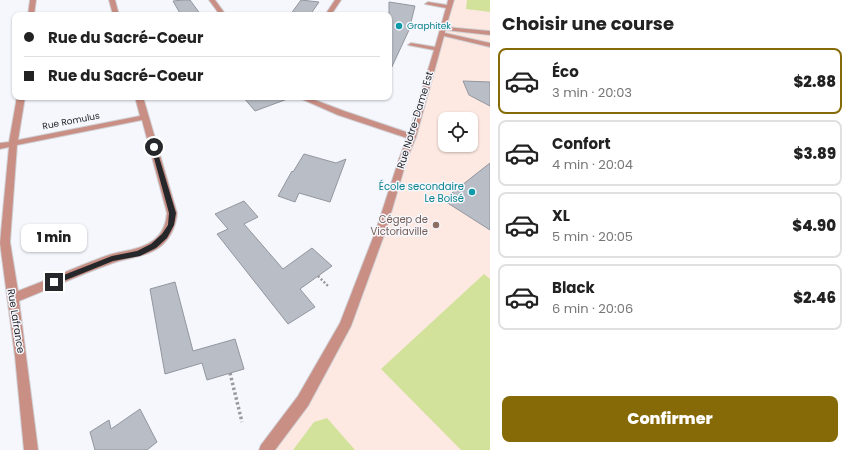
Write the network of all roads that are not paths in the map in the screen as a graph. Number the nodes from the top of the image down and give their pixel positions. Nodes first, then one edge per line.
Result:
1 (33, 0) edge
2 (112, 0) edge
3 (212, 0) edge
4 (338, 0) edge
5 (451, 0) edge
6 (428, 4) dead end
7 (449, 7) junction
8 (31, 12) edge
9 (115, 12) edge
10 (221, 12) edge
11 (330, 12) edge
12 (442, 31) junction
13 (490, 33) edge
14 (411, 45) dead end
15 (490, 45) edge
16 (437, 49) junction
17 (20, 100) edge
18 (140, 100) edge
19 (308, 100) edge
20 (145, 117) junction
21 (412, 137) junction
22 (13, 143) junction
23 (0, 146) edge
24 (12, 299) junction
25 (31, 450) edge
26 (266, 450) edge

1 - 8 street
2 - 9 street
3 - 10 street
4 - 11 street
5 - 7 street, Rue Notre-Dame Est
6 - 7 street
7 - 12 street, Rue Notre-Dame Est
12 - 13 street
12 - 15 street
12 - 16 street, Rue Notre-Dame Est
14 - 16 street
16 - 21 street, Rue Notre-Dame Est
17 - 22 street, Rue Lafrance
18 - 20 street
19 - 21 street
20 - 22 street, Rue Romulus
20 - 24 street
21 - 26 street, Rue Notre-Dame Est
22 - 23 street, Rue Romulus
22 - 24 street, Rue Lafrance
24 - 25 street, Rue Lafrance

